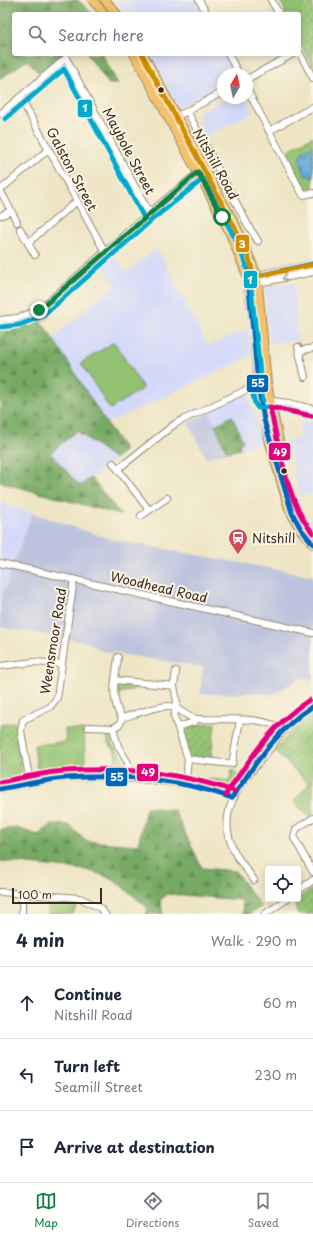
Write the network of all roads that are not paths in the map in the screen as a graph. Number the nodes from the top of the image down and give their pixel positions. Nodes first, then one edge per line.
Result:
1 (92, 0) edge
2 (105, 0) edge
3 (199, 0) edge
4 (271, 0) edge
5 (103, 12) edge
6 (115, 12) edge
7 (206, 12) edge
8 (278, 12) edge
9 (135, 56) edge
10 (144, 56) edge
11 (229, 56) edge
12 (289, 56) edge
13 (301, 56) edge
14 (236, 68) edge
15 (253, 76) edge
16 (313, 78) edge
17 (217, 95) edge
18 (20, 97) junction
19 (253, 100) edge
20 (313, 107) edge
21 (187, 111) junction
22 (0, 114) edge
23 (173, 118) junction
24 (269, 130) junction
25 (49, 149) junction
26 (202, 170) junction
27 (0, 190) edge
28 (313, 193) edge
29 (77, 201) junction
30 (11, 211) junction
31 (149, 213) junction
32 (2, 215) dead end
33 (17, 222) dead end
34 (20, 229) dead end
35 (258, 241) dead end
36 (28, 243) junction
37 (105, 252) junction
38 (35, 256) dead end
39 (313, 264) edge
40 (313, 272) edge
41 (257, 279) junction
42 (248, 282) junction
43 (0, 320) edge
44 (313, 348) edge
45 (305, 377) dead end
46 (267, 384) junction
47 (258, 385) junction
48 (270, 400) junction
49 (261, 401) junction
50 (313, 409) edge
51 (113, 463) dead end
52 (118, 469) junction
53 (281, 479) junction
54 (167, 498) dead end
55 (149, 510) junction
56 (141, 516) dead end
57 (313, 544) edge
58 (0, 563) edge
59 (74, 579) junction
60 (313, 633) edge
61 (118, 657) dead end
62 (62, 664) junction
63 (0, 666) edge
64 (176, 672) dead end
65 (115, 680) junction
66 (174, 686) junction
67 (313, 706) edge
68 (176, 707) junction
69 (122, 718) junction
70 (197, 719) junction
71 (240, 720) junction
72 (88, 727) dead end
73 (178, 727) junction
74 (113, 728) junction
75 (284, 731) junction
76 (188, 759) junction
77 (186, 778) dead end
78 (128, 779) junction
79 (30, 783) junction
80 (0, 789) edge
81 (232, 798) junction
82 (313, 818) edge
83 (313, 872) edge
84 (254, 880) dead end
85 (313, 880) edge
86 (301, 889) edge
87 (0, 892) edge
88 (22, 894) junction
89 (283, 902) edge
90 (22, 914) edge
91 (105, 914) edge
92 (267, 914) edge

1 - 5 main road
2 - 6 main road
3 - 7 street
4 - 8 street
9 - 23 main road, Nitshill Road
10 - 23 main road, Nitshill Road
11 - 14 street
12 - 15 street
13 - 16 street
17 - 21 street
18 - 22 street
18 - 25 street, Galston Street
18 - 31 street, Maybole Street
19 - 24 street
20 - 24 street
21 - 23 street
21 - 35 street
23 - 26 main road, Nitshill Road
24 - 28 street
25 - 27 street
25 - 29 street, Galston Street
26 - 31 street
26 - 41 main road, Nitshill Road
26 - 42 main road, Nitshill Road
27 - 30 street
29 - 36 street
29 - 37 street, Galston Street
30 - 32 street
30 - 33 street
31 - 37 street
34 - 36 street
36 - 38 street
37 - 43 street
39 - 41 street
40 -> 41 street
41 - 42 street
41 - 46 main road, Nitshill Road
42 - 47 main road, Nitshill Road
44 - 45 street
46 - 47 street
46 - 48 main road, Nitshill Road
47 - 49 main road, Nitshill Road
47 - 52 street
48 - 49 street
48 - 50 street
48 - 53 main road, Nitshill Road
49 - 53 main road, Nitshill Road
51 - 52 street
52 - 55 street
53 - 57 main road, Nitshill Road
54 - 55 street
55 - 56 street
58 - 59 street, Woodhead Road
59 - 60 street, Woodhead Road
59 - 62 street, Weensmoor Road
61 - 65 street
62 - 63 street
62 - 79 street, Weensmoor Road
64 - 66 street
65 - 66 street
65 - 69 street
66 - 68 street
67 - 75 street
68 - 69 street
68 - 70 street
68 - 73 street
69 - 74 street
70 - 71 street
70 - 73 street
71 - 75 street
71 - 76 street
72 - 74 street
73 - 76 street
74 - 78 street
75 - 81 street
76 - 77 street
78 - 79 street
78 - 81 street
79 - 80 street
81 - 84 street
82 - 83 street
85 - 86 street
87 - 88 street
88 - 90 street
88 - 91 street
89 - 92 street

